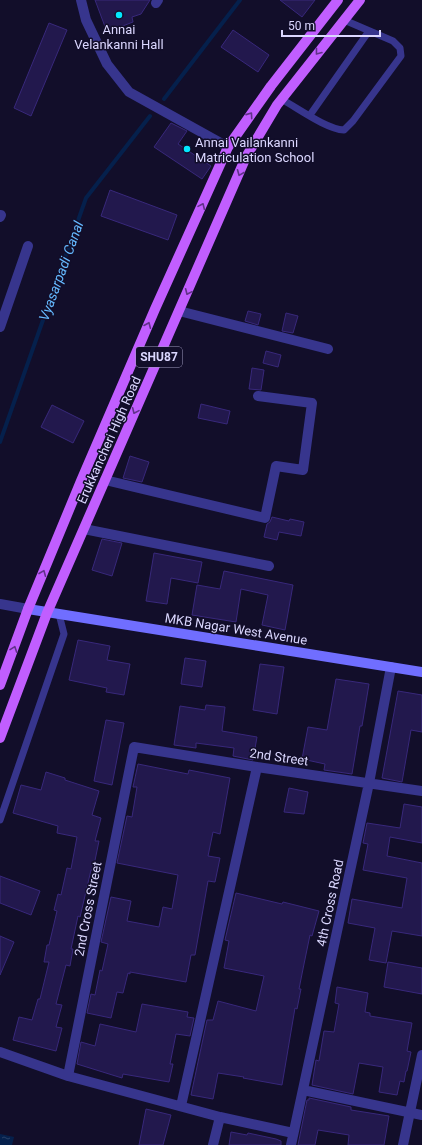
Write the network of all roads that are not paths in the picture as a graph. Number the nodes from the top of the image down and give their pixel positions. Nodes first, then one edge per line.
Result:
1 (81, 0) edge
2 (338, 0) edge
3 (360, 0) edge
4 (344, 20) junction
5 (369, 31) junction
6 (281, 99) junction
7 (310, 115) junction
8 (228, 147) junction
9 (28, 246) dead end
10 (179, 311) junction
11 (0, 327) edge
12 (328, 349) dead end
13 (258, 396) dead end
14 (105, 480) junction
15 (84, 529) junction
16 (269, 566) dead end
17 (0, 604) edge
18 (28, 609) junction
19 (47, 612) junction
20 (59, 614) junction
21 (391, 667) junction
22 (422, 672) edge
23 (0, 685) edge
24 (0, 738) edge
25 (134, 747) joint
26 (257, 767) junction
27 (369, 782) junction
28 (422, 791) edge
29 (0, 820) edge
30 (0, 1052) edge
31 (422, 1055) edge
32 (68, 1076) junction
33 (303, 1090) junction
34 (181, 1106) junction
35 (410, 1112) junction
36 (422, 1115) edge
37 (220, 1117) junction
38 (294, 1133) junction
39 (213, 1145) edge
40 (291, 1145) edge
41 (403, 1145) edge

1 - 8 street
8 -> 2 main road, SHU87
3 - 4 main road, Erukkancheri High Road / SHU87
4 - 5 lane
4 -> 6 main road, Erukkancheri High Road / SHU87
5 - 7 lane
5 - 7 lane
6 - 7 lane
6 -> 10 main road, Erukkancheri High Road / SHU87
18 -> 8 main road, SHU87
9 - 11 street
10 - 12 street
10 -> 14 main road, Erukkancheri High Road / SHU87
13 - 14 street
14 - 15 main road, Erukkancheri High Road / SHU87
15 - 16 street
15 - 19 main road, Erukkancheri High Road / SHU87
17 - 18 street
18 - 19 main road, MKB Nagar West Avenue
23 -> 18 main road, SHU87
19 - 20 main road, MKB Nagar West Avenue
19 - 24 main road, Erukkancheri High Road / SHU87
20 - 21 main road, MKB Nagar West Avenue
20 - 29 lane
21 - 22 main road, MKB Nagar West Avenue
21 - 27 street, 4th Cross Road
25 - 26 street, 2nd Street
25 - 32 street, 2nd Cross Street
26 - 27 street, 2nd Street
26 - 34 street
27 - 28 street, 2nd Street
27 - 33 street, 4th Cross Road
30 - 32 street
31 - 35 street
32 - 34 street
33 - 35 street
33 - 38 street, 4th Cross Road
34 - 37 street
35 - 36 street
35 - 41 street
37 - 38 street
37 - 39 street
38 - 40 street, 4th Cross Road

